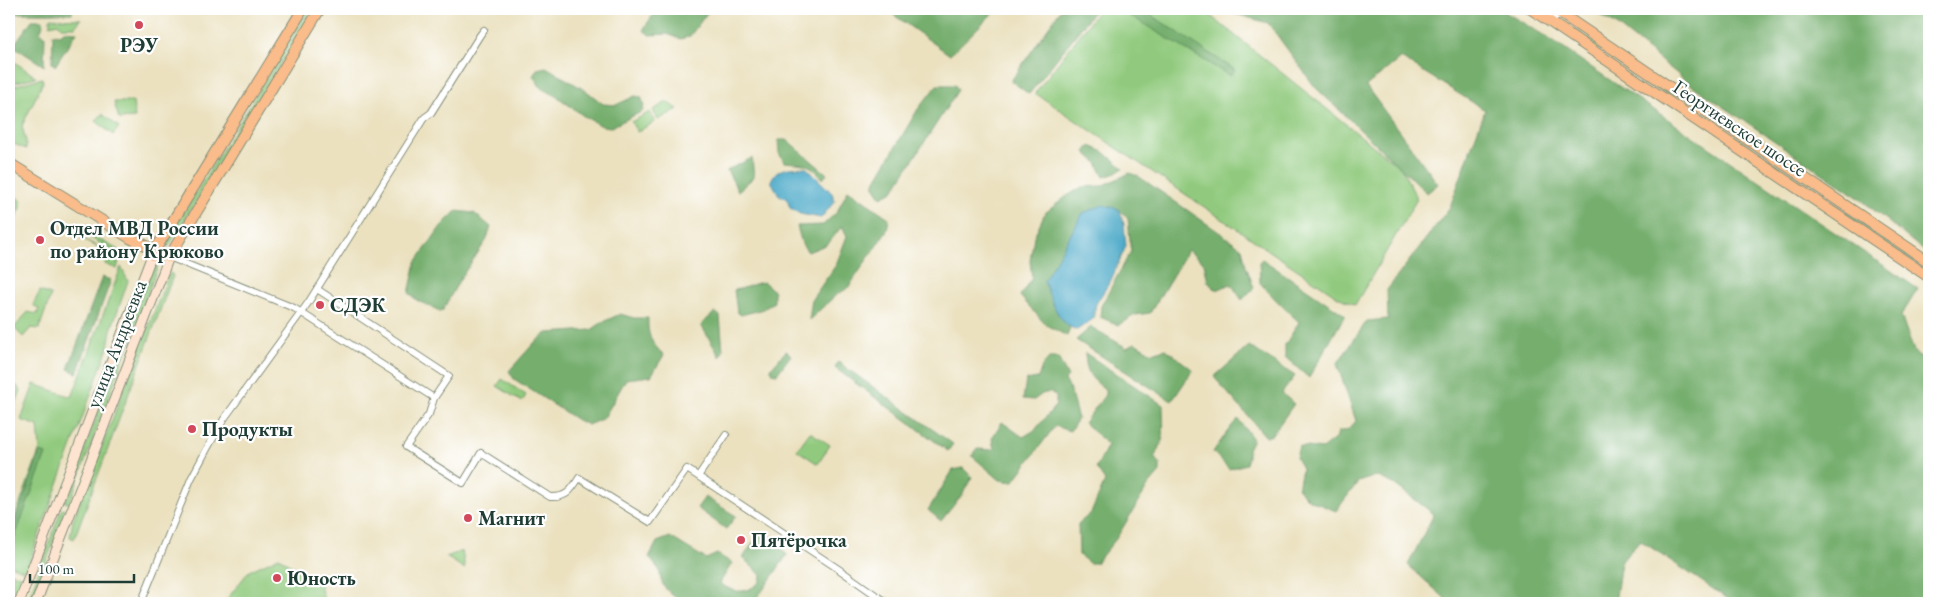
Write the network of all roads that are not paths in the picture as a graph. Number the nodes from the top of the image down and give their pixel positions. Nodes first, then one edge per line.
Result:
1 (303, 9) edge
2 (320, 9) edge
3 (1532, 9) edge
4 (1554, 9) edge
5 (1566, 12) edge
6 (1542, 16) junction
7 (484, 30) dead end
8 (9, 163) edge
9 (9, 171) edge
10 (153, 252) junction
11 (169, 257) junction
12 (1929, 262) edge
13 (1929, 276) edge
14 (317, 289) junction
15 (300, 312) junction
16 (434, 398) junction
17 (726, 435) dead end
18 (699, 475) junction
19 (56, 507) junction
20 (70, 512) junction
21 (20, 603) edge
22 (36, 603) edge
23 (141, 603) edge
24 (887, 603) edge

1 - 10 main road, улица Андреевка
2 - 11 main road, улица Андреевка
3 - 6 main road, Георгиевское шоссе
4 - 5 main road, Георгиевское шоссе
5 - 6 street
5 - 12 main road, Георгиевское шоссе
6 - 13 main road, Георгиевское шоссе
7 - 14 street
8 - 10 main road
9 - 10 main road
10 - 11 main road
10 - 19 main road, улица Андреевка
11 - 15 street
11 - 20 main road, улица Андреевка
14 - 15 street
14 - 16 street
15 - 16 street
15 - 23 street
16 - 18 street
17 - 18 street
18 - 24 street
19 - 20 main road
19 - 21 main road, улица Андреевка
20 - 22 main road, улица Андреевка

